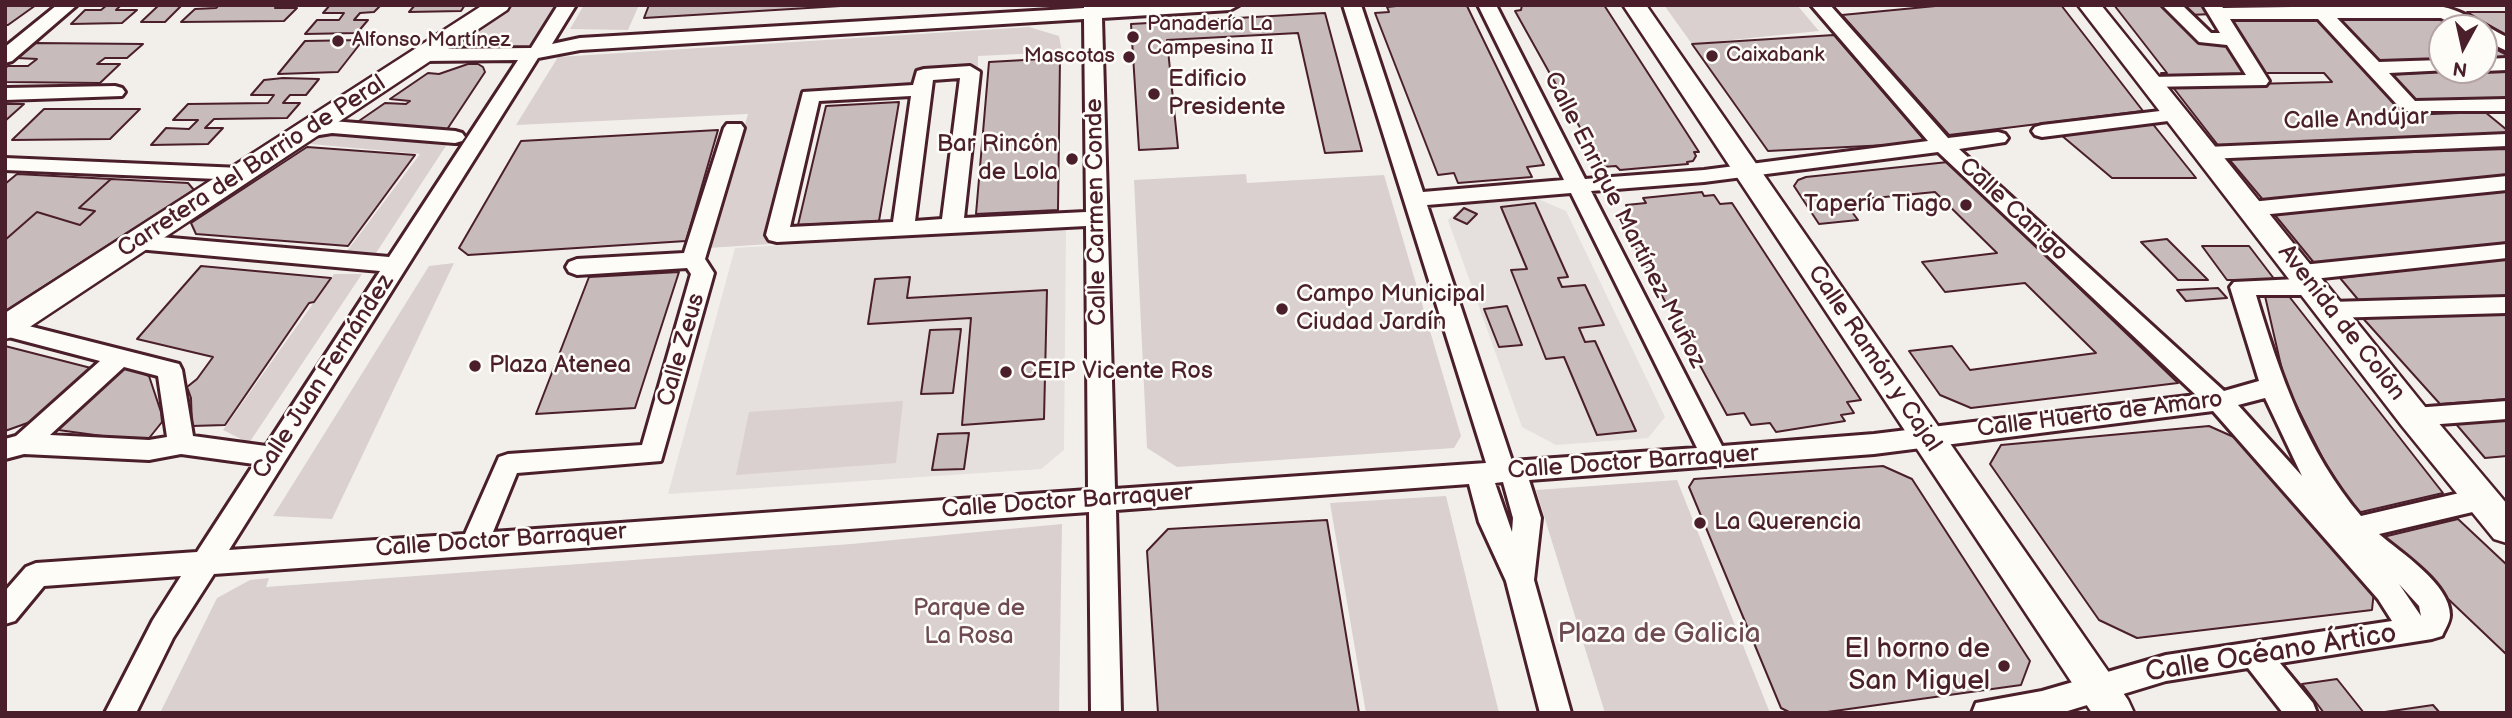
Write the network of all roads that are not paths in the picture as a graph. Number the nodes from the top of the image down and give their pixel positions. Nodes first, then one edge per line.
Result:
1 (68, 5) edge
2 (499, 5) edge
3 (567, 5) edge
4 (1230, 5) edge
5 (1352, 5) edge
6 (1486, 5) edge
7 (1634, 5) edge
8 (1843, 5) edge
9 (2089, 5) edge
10 (2171, 5) edge
11 (1222, 6) edge
12 (1821, 6) edge
13 (2408, 6) edge
14 (1093, 9) edge
15 (2452, 9) edge
16 (2215, 10) edge
17 (2325, 16) junction
18 (5, 39) edge
19 (26, 40) junction
20 (2234, 40) junction
21 (535, 52) junction
22 (424, 55) junction
23 (5, 57) edge
24 (2428, 66) edge
25 (2373, 68) junction
26 (2152, 83) junction
27 (921, 90) junction
28 (115, 92) dead end
29 (5, 94) edge
30 (2507, 105) edge
31 (2485, 106) junction
32 (2177, 116) junction
33 (2507, 124) edge
34 (734, 128) dead end
35 (307, 131) junction
36 (2042, 131) dead end
37 (455, 138) dead end
38 (1998, 138) dead end
39 (2507, 140) edge
40 (1945, 147) junction
41 (2207, 153) junction
42 (5, 164) edge
43 (1746, 170) junction
44 (241, 174) junction
45 (2507, 183) edge
46 (1577, 186) junction
47 (1413, 199) junction
48 (2251, 209) junction
49 (1097, 218) junction
50 (953, 226) junction
51 (903, 229) junction
52 (137, 242) junction
53 (2507, 251) edge
54 (693, 260) junction
55 (396, 265) junction
56 (577, 267) dead end
57 (2315, 290) junction
58 (2507, 305) edge
59 (5, 328) edge
60 (120, 357) junction
61 (2272, 387) junction
62 (2219, 401) junction
63 (2507, 410) edge
64 (2414, 416) junction
65 (1927, 438) junction
66 (181, 444) junction
67 (15, 446) edge
68 (273, 457) junction
69 (1714, 457) junction
70 (1498, 472) junction
71 (1102, 499) junction
72 (2496, 512) edge
73 (2354, 529) junction
74 (475, 542) junction
75 (206, 562) junction
76 (5, 612) edge
77 (2409, 631) junction
78 (2256, 656) junction
79 (2106, 700) edge
80 (120, 713) edge
81 (1105, 713) edge
82 (1556, 713) edge
83 (1987, 713) edge
84 (2302, 713) edge

1 - 19 street
2 - 22 main road, Carretera del Barrio de Peral
3 - 21 street, Calle Juan Fernández
4 - 11 street
5 - 47 street
6 - 46 street, Calle Enrique Martínez Muñoz
7 - 43 main road, Calle Ramón y Cajal
8 - 12 street
9 - 26 main road, Avenida de Colón
10 - 20 street
11 - 14 street
12 - 40 street, Calle Canigo
13 - 15 street
14 - 21 street
14 - 49 street, Calle Carmen Conde
15 - 17 street
16 - 17 street
16 - 20 street
17 - 25 street
18 - 19 street
19 - 23 street
20 - 26 street
21 - 22 street
21 - 55 street, Calle Juan Fernández
22 - 35 main road, Carretera del Barrio de Peral
24 - 25 street
25 - 31 street
26 - 32 main road, Avenida de Colón
27 - 50 street
27 - 51 street
27 - 51 street
28 - 29 street
30 - 31 street
31 - 33 street
32 - 36 street
32 - 41 main road, Avenida de Colón
34 - 54 street, Calle Zeus
35 - 37 street
35 - 44 main road, Carretera del Barrio de Peral
38 - 40 street
39 - 41 street, Calle Andújar
40 - 43 street
40 - 62 street, Calle Canigo
41 - 48 main road, Avenida de Colón
42 - 44 street
43 - 46 street
43 - 65 main road, Calle Ramón y Cajal
44 - 52 main road, Carretera del Barrio de Peral
45 - 48 street
46 - 47 street
46 - 69 street, Calle Enrique Martínez Muñoz
47 - 70 street
48 - 57 main road, Avenida de Colón
49 - 50 street
49 - 71 street, Calle Carmen Conde
50 - 51 street
52 - 55 street
52 - 59 main road, Carretera del Barrio de Peral
53 - 57 street
54 - 56 street
54 - 74 street, Calle Zeus
55 - 68 street, Calle Juan Fernández
57 - 58 street
57 - 61 street
57 - 64 main road, Avenida de Colón
59 - 60 street
60 - 66 street
60 - 67 street
61 - 62 street, Calle Huerto de Amaro
61 - 73 street
62 - 65 street, Calle Huerto de Amaro
62 - 77 street, Calle Canigo
63 - 64 street
64 - 72 main road, Avenida de Colón
65 - 69 street, Calle Doctor Barraquer
65 - 79 main road, Calle Ramón y Cajal
66 - 67 street
66 - 68 street
68 - 75 street, Calle Juan Fernández
69 - 70 street, Calle Doctor Barraquer
70 - 71 street, Calle Doctor Barraquer
70 - 82 street
71 - 74 street, Calle Doctor Barraquer
71 - 81 street, Calle Carmen Conde
72 - 73 street
73 - 77 street, Calle Océano Ártico
74 - 75 street, Calle Doctor Barraquer
75 - 76 street, Calle Doctor Barraquer
75 - 80 street, Calle Juan Fernández
77 - 78 street, Calle Océano Ártico
78 - 79 street, Calle Océano Ártico
78 - 84 street
79 - 83 street, Calle Océano Ártico

